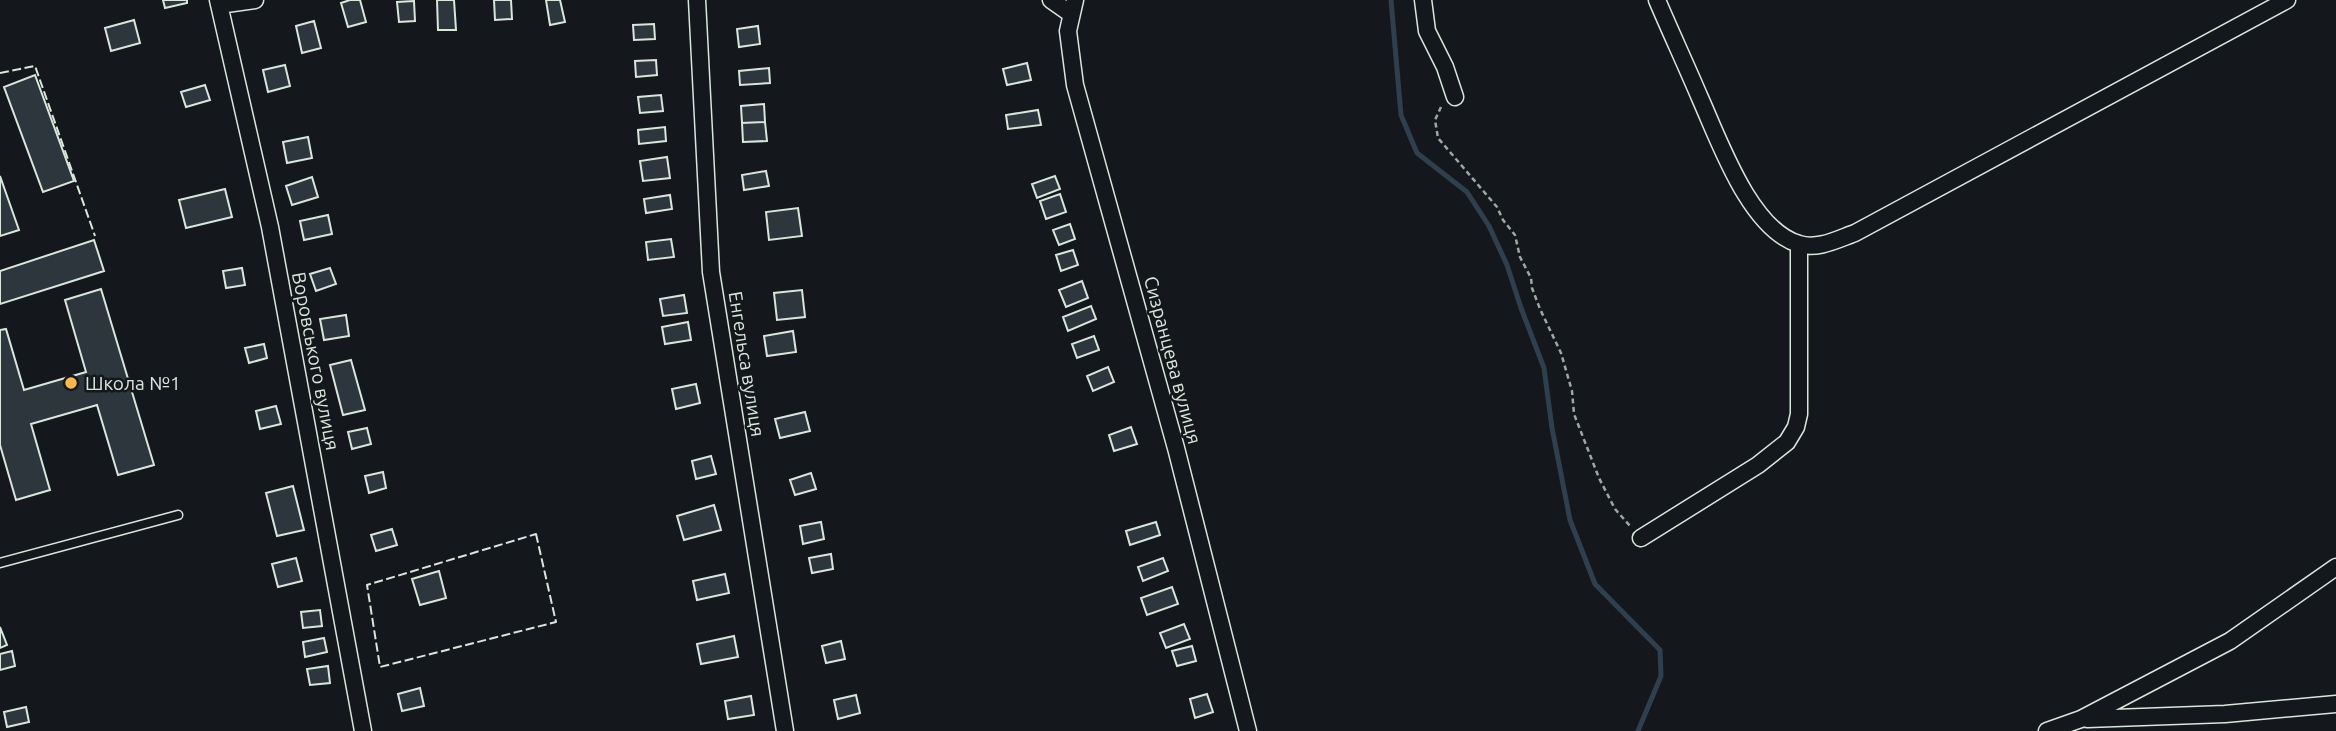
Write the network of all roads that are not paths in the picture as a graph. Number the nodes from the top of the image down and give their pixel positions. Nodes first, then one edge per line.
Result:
1 (255, 0) edge
2 (697, 0) edge
3 (1051, 0) edge
4 (1423, 0) edge
5 (1657, 0) edge
6 (2287, 0) edge
7 (219, 3) edge
8 (1073, 7) edge
9 (1455, 97) road end
10 (1799, 244) junction
11 (178, 515) dead end
12 (1641, 538) road end
13 (0, 563) edge
14 (2336, 567) edge
15 (2336, 704) edge
16 (2081, 719) junction
17 (363, 731) edge
18 (785, 731) edge
19 (1248, 731) edge
20 (2047, 731) edge

1 - 7 street
2 - 18 street, Енгельса вулиця
3 - 8 street
4 - 9 street
5 - 10 street
6 - 10 street
7 - 17 street, Воровського вулиця
8 - 19 street, Сизранцева вулиця
10 - 12 street
11 - 13 lane
14 - 16 street
15 - 16 street
16 - 20 street

